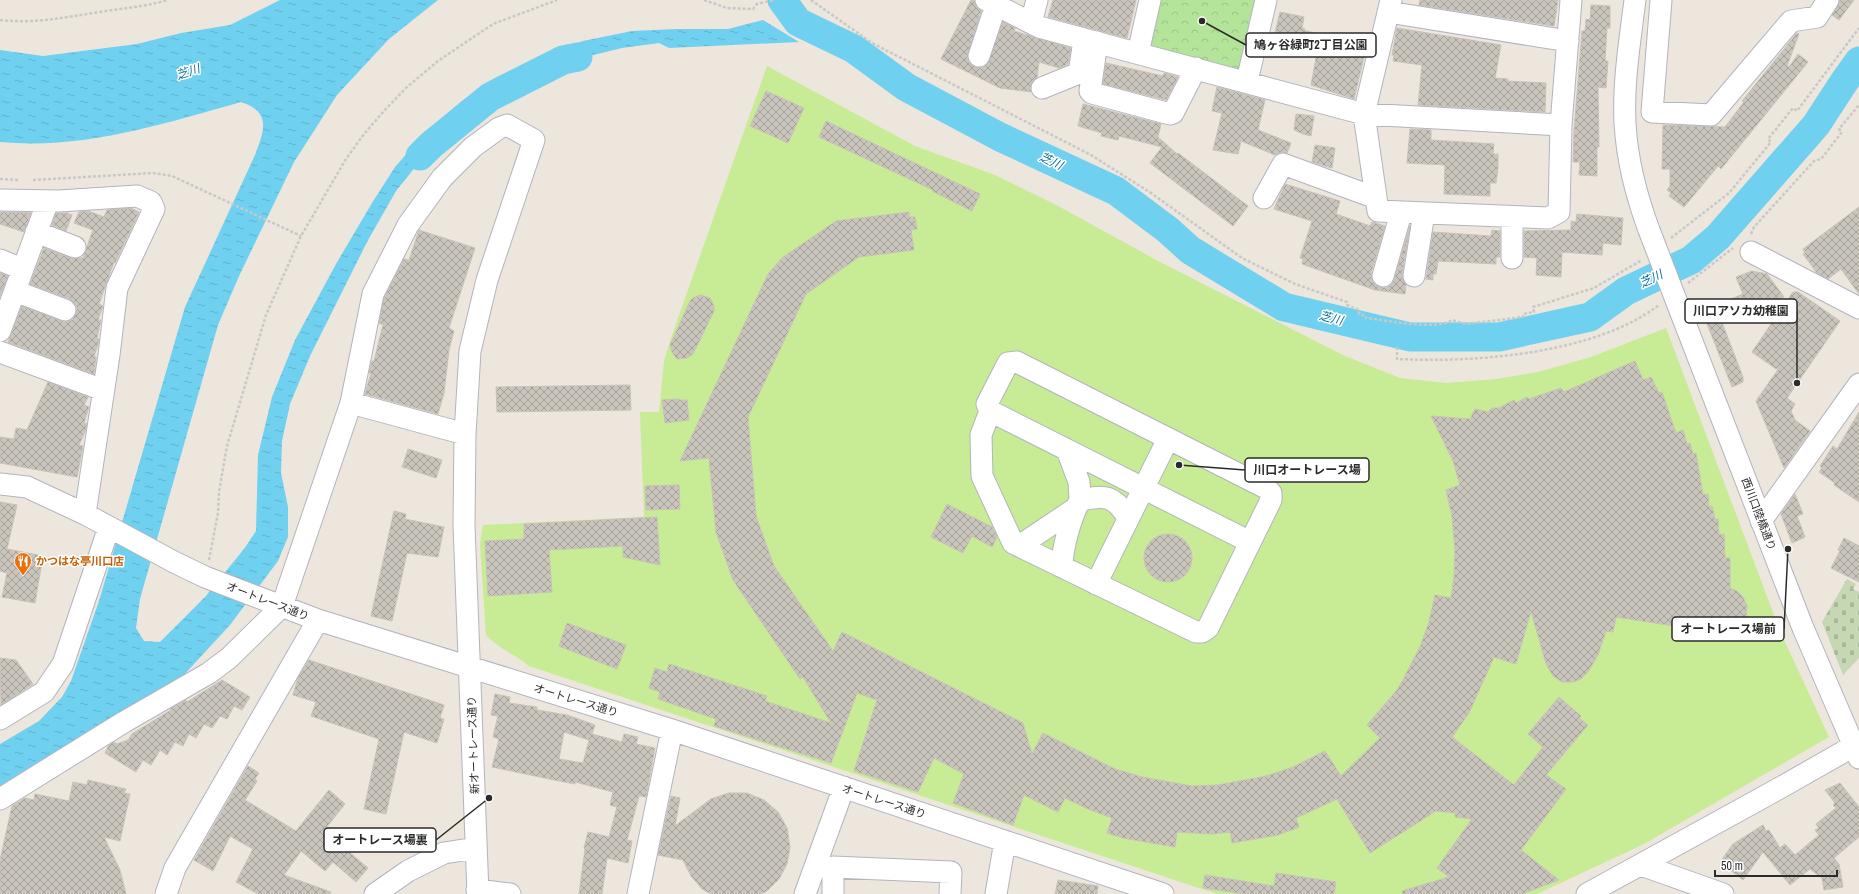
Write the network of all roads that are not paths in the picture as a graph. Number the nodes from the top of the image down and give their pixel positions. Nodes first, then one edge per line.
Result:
1 (1037, 0) edge
2 (1150, 0) edge
3 (1266, 0) edge
4 (1571, 0) edge
5 (1635, 0) edge
6 (1662, 0) edge
7 (1828, 0) edge
8 (991, 3) edge
9 (1389, 6) edge
10 (1031, 23) junction
11 (1091, 40) junction
12 (1568, 41) junction
13 (1138, 53) junction
14 (979, 56) dead end
15 (1196, 68) junction
16 (1247, 81) junction
17 (1042, 88) dead end
18 (1364, 114) junction
19 (1561, 125) junction
20 (1264, 198) dead end
21 (1376, 198) junction
22 (0, 200) edge
23 (48, 201) junction
24 (1402, 213) junction
25 (1424, 213) junction
26 (1512, 217) junction
27 (36, 232) junction
28 (75, 247) dead end
29 (1751, 252) dead end
30 (1512, 258) dead end
31 (0, 260) edge
32 (22, 269) junction
33 (1383, 276) dead end
34 (1414, 276) dead end
35 (15, 290) junction
36 (1859, 308) edge
37 (65, 310) dead end
38 (0, 331) edge
39 (0, 352) edge
40 (1859, 384) edge
41 (103, 390) junction
42 (351, 402) junction
43 (990, 411) junction
44 (465, 434) junction
45 (1168, 438) junction
46 (1067, 450) junction
47 (0, 484) edge
48 (1143, 489) junction
49 (1078, 504) junction
50 (85, 514) junction
51 (1128, 518) junction
52 (1761, 522) junction
53 (112, 529) junction
54 (1250, 542) junction
55 (1019, 546) junction
56 (1062, 567) junction
57 (1096, 584) junction
58 (282, 606) junction
59 (318, 620) junction
60 (470, 667) junction
61 (0, 719) edge
62 (672, 730) junction
63 (1857, 749) edge
64 (844, 787) junction
65 (0, 798) edge
66 (1005, 841) junction
67 (476, 848) junction
68 (825, 864) junction
69 (1641, 865) junction
70 (478, 892) edge
71 (166, 894) edge
72 (375, 894) edge
73 (510, 894) edge
74 (638, 894) edge
75 (805, 894) edge
76 (833, 894) edge
77 (950, 894) edge
78 (996, 894) edge
79 (1163, 894) edge
80 (1587, 894) edge
81 (1723, 894) edge

1 - 10 street
2 - 13 street
3 - 16 street
4 - 12 street
5 - 52 street, 西川口陸橋通り, bridge
6 - 7 street
8 - 10 street
8 - 14 street
9 - 12 street
9 - 18 street
10 - 11 street
11 - 13 street
11 - 15 street
11 - 17 street
12 - 19 street
13 - 15 street
15 - 16 street
16 - 18 street
18 - 19 street
18 - 21 street
19 - 26 street
20 - 21 street
21 - 24 street
22 - 23 street
23 - 27 street
23 - 41 street
24 - 25 street
24 - 33 street
25 - 26 street
25 - 34 street
26 - 30 street
27 - 28 street
27 - 32 street
29 - 36 street
31 - 32 street
32 - 35 street
35 - 37 street
35 - 38 street
39 - 41 street
40 - 52 street
41 - 50 street
42 - 44 street
42 - 44 street, 新オートレース通り
42 - 58 street
43 - 45 street
43 - 46 street
43 - 55 street
44 - 60 street, 新オートレース通り
45 - 48 street
45 - 54 street
46 - 48 street
46 - 49 street
47 - 50 street, オートレース通り
48 - 51 street
48 - 54 street
49 - 51 street
49 - 55 street
49 - 56 street
50 - 53 street, オートレース通り
51 - 57 street
52 - 63 street, 西川口陸橋通り
53 - 58 street, オートレース通り
53 - 61 street
54 - 57 street
55 - 56 street
56 - 57 street
58 - 59 street, オートレース通り
58 - 65 street
59 - 60 street, オートレース通り
59 - 71 street
60 - 62 street, オートレース通り
60 - 67 street, 新オートレース通り
62 - 64 street, オートレース通り
62 - 74 street
63 - 69 street
64 - 66 street, オートレース通り
64 - 68 street
66 - 78 street
66 - 79 street, オートレース通り
67 - 70 street, 新オートレース通り
67 - 72 street
68 - 75 street
68 - 76 street
68 - 77 street
69 - 80 street
69 - 81 street
70 - 73 street

